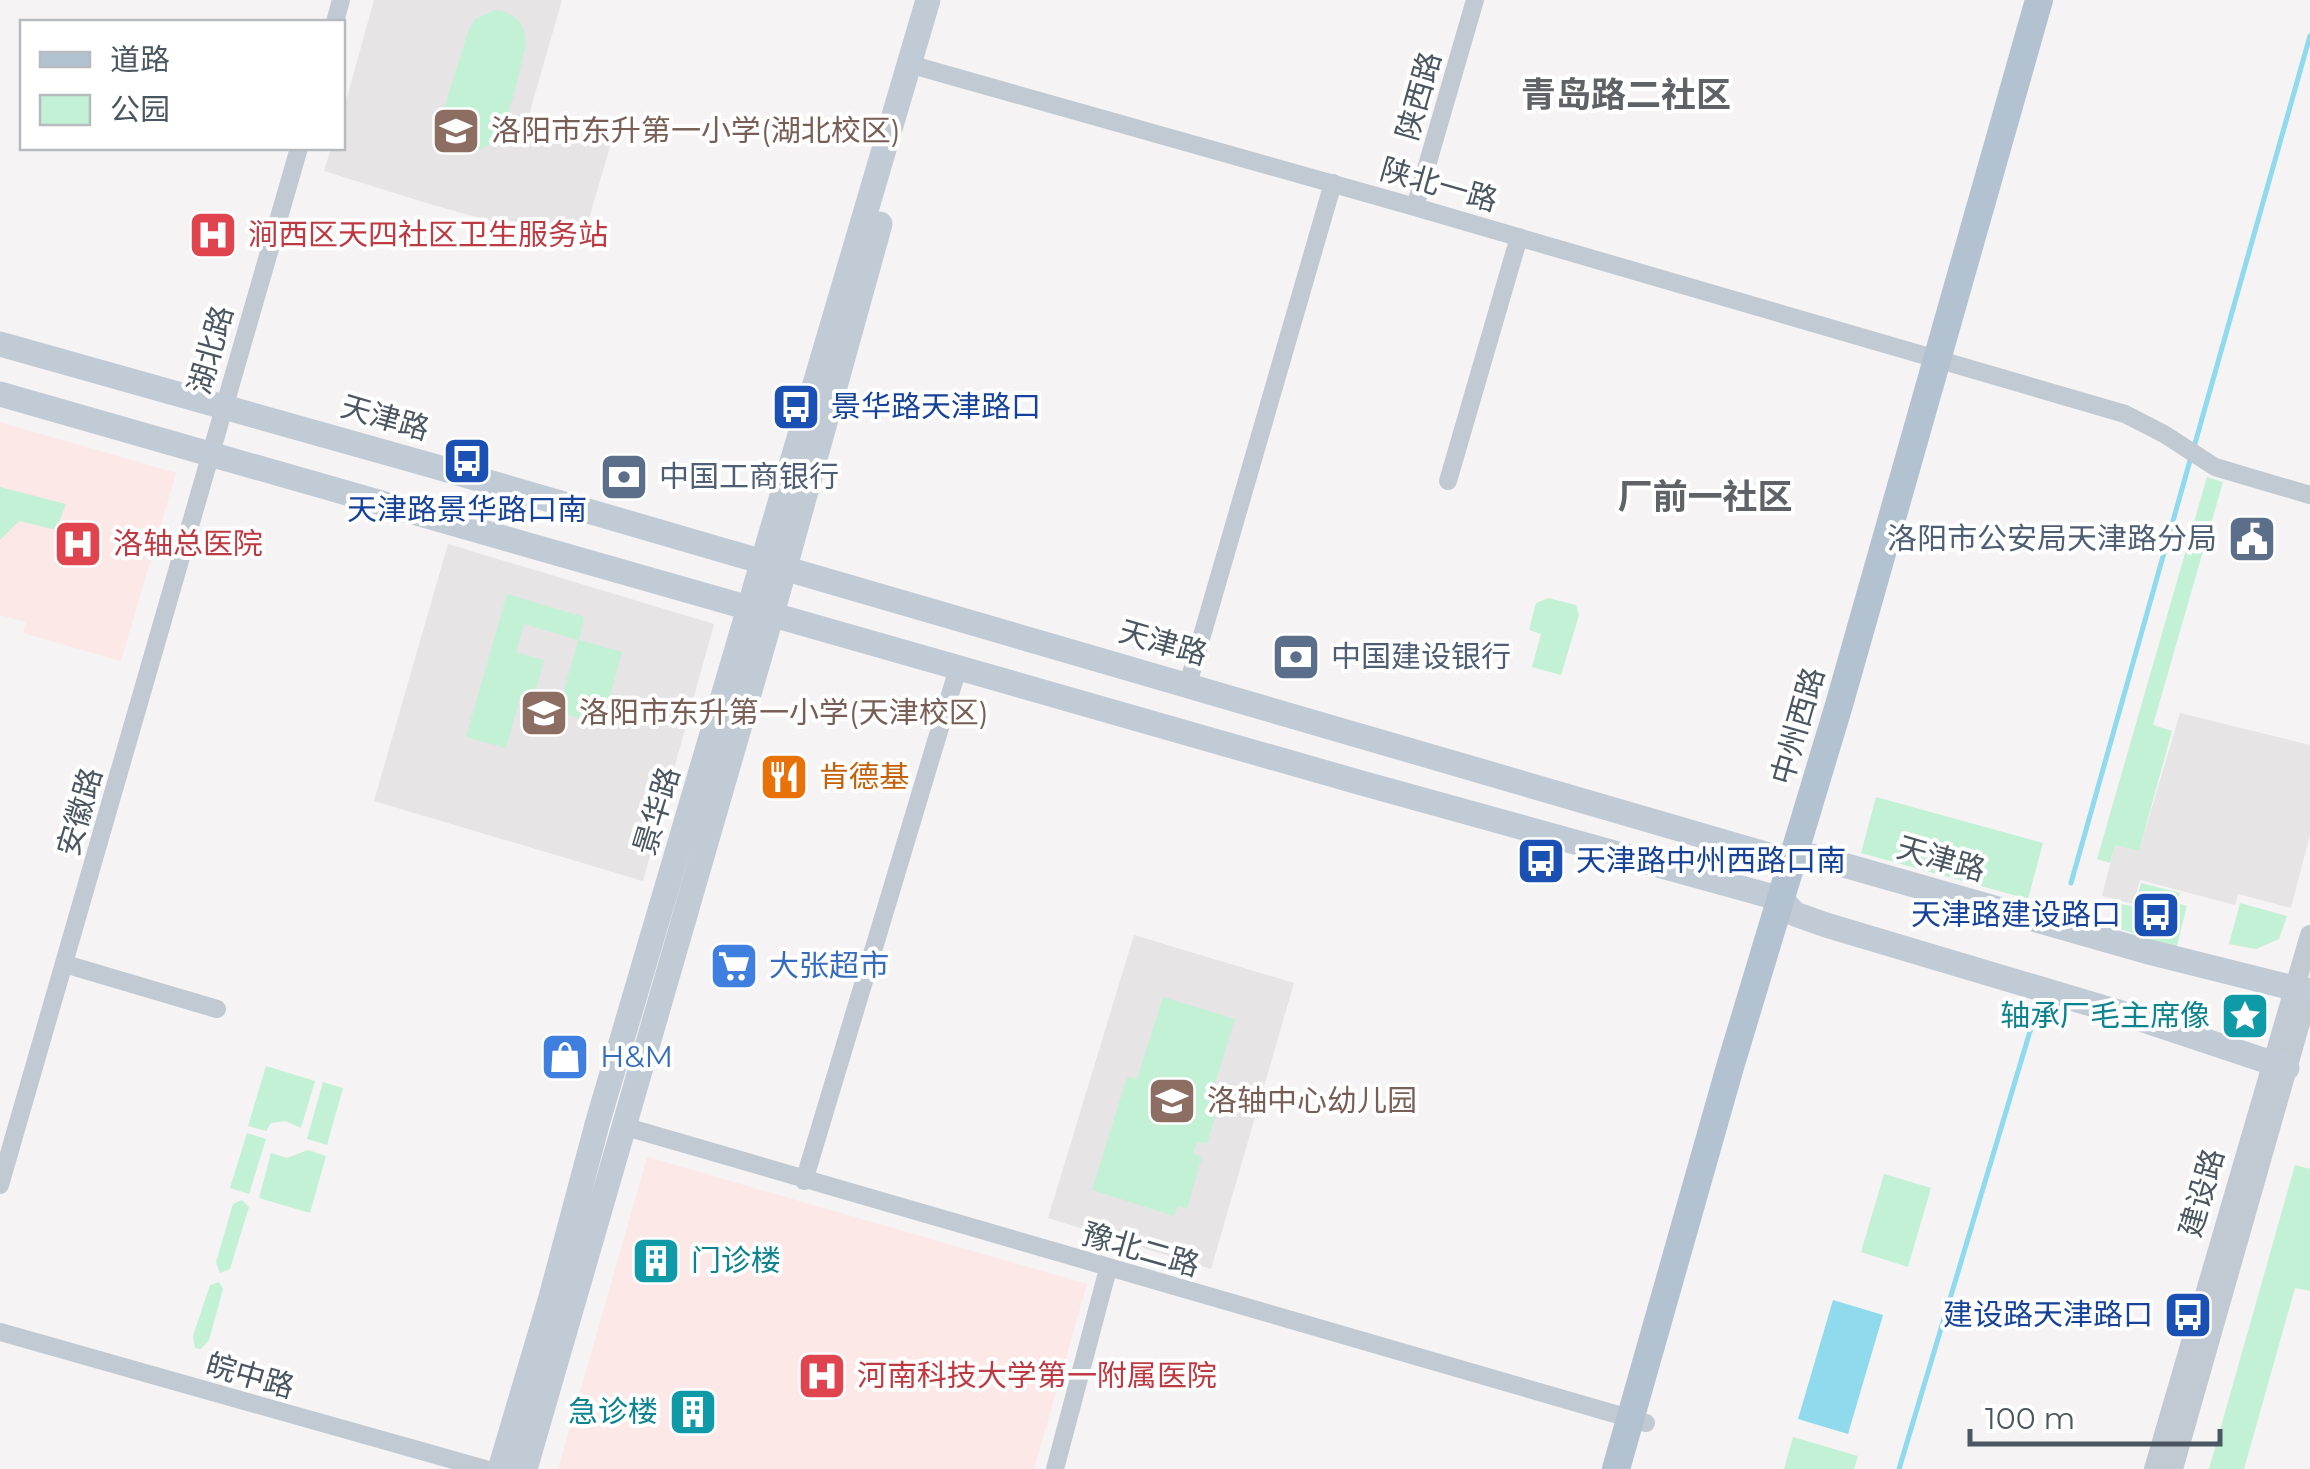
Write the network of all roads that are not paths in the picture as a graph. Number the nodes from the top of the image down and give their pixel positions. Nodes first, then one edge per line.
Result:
1 (928, 0) edge
2 (942, 0) edge
3 (1475, 0) edge
4 (2039, 0) edge
5 (2056, 0) edge
6 (916, 66) junction
7 (299, 150) edge
8 (1332, 184) junction
9 (1416, 207) junction
10 (1519, 237) junction
11 (0, 344) edge
12 (1944, 360) junction
13 (0, 394) edge
14 (223, 407) junction
15 (209, 454) junction
16 (1448, 481) dead end
17 (2310, 495) edge
18 (774, 566) junction
19 (761, 611) junction
20 (958, 668) junction
21 (1188, 684) junction
22 (1802, 859) junction
23 (1788, 907) junction
24 (2310, 935) edge
25 (65, 964) junction
26 (2304, 989) edge
27 (218, 1009) dead end
28 (2280, 1065) junction
29 (622, 1126) junction
30 (804, 1181) junction
31 (0, 1186) edge
32 (1108, 1268) junction
33 (0, 1332) edge
34 (1638, 1422) junction
35 (486, 1469) edge
36 (500, 1469) edge
37 (525, 1469) edge
38 (1055, 1469) edge
39 (1616, 1469) edge
40 (1633, 1469) edge
41 (2154, 1469) edge
42 (2173, 1469) edge

1 - 6 main road, 景华路
2 - 6 main road, 景华路
3 - 9 street, 陕西路
4 - 12 main road, 中州西路
5 - 12 main road, 中州西路
6 - 8 street, 陕北一路
6 - 18 main road, 景华路
7 - 14 street, 湖北路
8 - 9 street, 陕北一路
8 - 21 street
9 - 10 street, 陕北一路
10 - 12 street, 陕北一路
10 - 16 street
11 - 14 main road, 天津路
12 - 17 street, 陕北一路
12 - 22 main road, 中州西路
13 - 15 main road
14 - 15 street, 湖北路
14 - 18 main road, 天津路
15 - 19 main road
15 - 25 street, 安徽路
18 - 19 main road, 景华路
18 - 21 main road, 天津路
19 - 20 main road
19 - 29 main road, 景华路
19 - 36 main road, 景华路
20 - 23 main road
20 - 30 street
21 - 22 main road, 天津路
22 - 23 main road, 中州西路
22 - 26 main road, 天津路
23 - 28 main road
23 - 34 main road, 中州西路
24 - 26 street, 建设路
25 - 27 street
25 - 31 street, 安徽路
26 - 28 street, 建设路
28 - 41 street, 建设路
28 - 42 street, 建设路
29 - 30 street, 豫北二路
29 - 37 main road, 景华路
30 - 32 street, 豫北二路
32 - 34 street, 豫北二路
32 - 38 street
33 - 35 street, 皖中路
34 - 39 main road, 中州西路
34 - 40 main road, 中州西路

